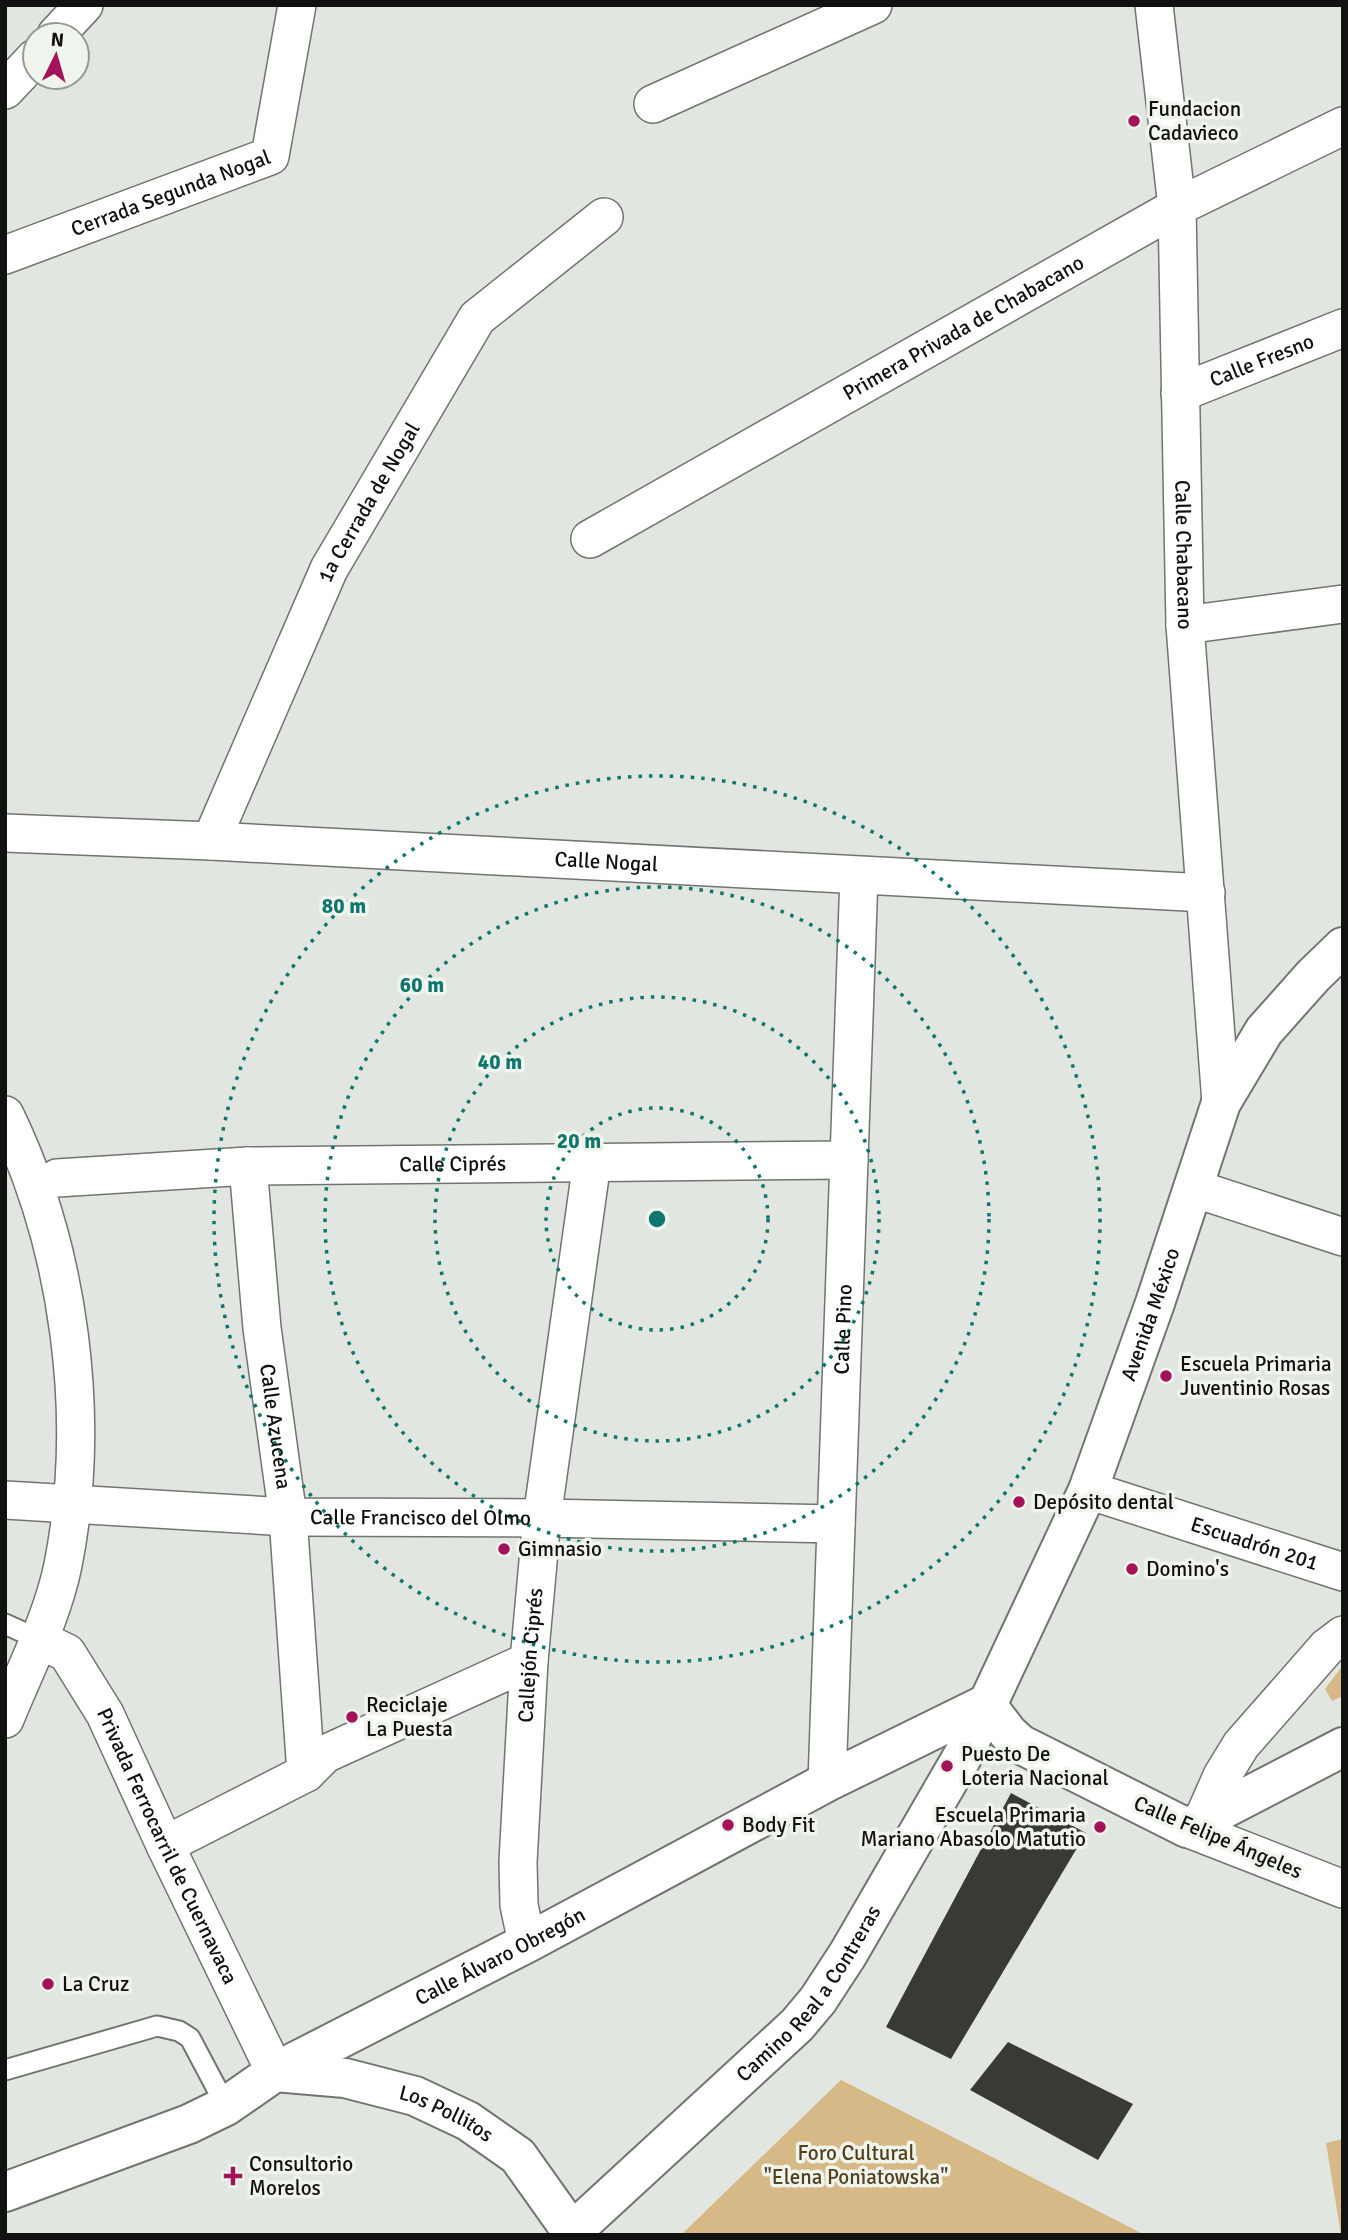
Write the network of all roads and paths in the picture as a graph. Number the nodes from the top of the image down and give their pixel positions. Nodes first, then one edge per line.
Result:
1 (84, 5) edge
2 (297, 5) edge
3 (873, 5) edge
4 (1154, 5) edge
5 (69, 21) edge
6 (21, 73) edge
7 (5, 90) edge
8 (653, 104) dead end
9 (1343, 126) edge
10 (1177, 207) junction
11 (604, 217) dead end
12 (5, 256) edge
13 (1343, 328) edge
14 (1180, 393) junction
15 (590, 539) dead end
16 (1343, 604) edge
17 (1185, 625) junction
18 (5, 833) edge
19 (211, 841) junction
20 (859, 876) junction
21 (1206, 893) junction
22 (1343, 947) edge
23 (1221, 1104) junction
24 (5, 1115) edge
25 (849, 1160) junction
26 (592, 1162) junction
27 (248, 1166) junction
28 (57, 1178) dead end
29 (1193, 1188) junction
30 (1343, 1237) edge
31 (1088, 1490) junction
32 (5, 1500) edge
33 (71, 1503) junction
34 (288, 1517) junction
35 (542, 1518) junction
36 (836, 1524) junction
37 (1343, 1572) edge
38 (5, 1624) edge
39 (1343, 1635) edge
40 (38, 1639) junction
41 (529, 1661) junction
42 (986, 1704) junction
43 (5, 1719) edge
44 (1020, 1744) junction
45 (1343, 1747) edge
46 (965, 1752) junction
47 (306, 1773) junction
48 (827, 1782) junction
49 (1195, 1824) junction
50 (165, 1845) junction
51 (1343, 1889) edge
52 (527, 1943) junction
53 (5, 2070) edge
54 (275, 2072) junction
55 (226, 2106) junction
56 (5, 2192) edge
57 (570, 2234) edge

1 - 5 street
2 - 12 street, Cerrada Segunda Nogal
3 - 8 street
4 - 10 street, Calle Chabacano
6 - 7 street
9 - 10 street, Primera Privada de Chabacano
10 - 14 street, Calle Chabacano
10 - 15 street, Primera Privada de Chabacano
11 - 19 street, 1a Cerrada de Nogal
13 - 14 street, Calle Fresno
14 - 17 street, Calle Chabacano
16 - 17 street
17 - 21 street, Calle Chabacano
18 - 19 street, Calle Nogal
19 - 20 street, Calle Nogal
20 - 21 street, Calle Nogal
20 - 25 street, Calle Pino
21 - 23 street, Calle Chabacano
22 - 23 street, Avenida México
23 - 29 street, Avenida México
24 - 33 street
25 - 26 street, Calle Ciprés
25 - 36 street, Calle Pino
26 - 27 street, Calle Ciprés
26 - 35 street, Callejón Ciprés
27 - 28 street, Calle Ciprés
27 - 34 street, Calle Azucena
29 - 30 street
29 - 31 street, Avenida México
31 - 37 street, Escuadrón 201
31 - 42 street, Avenida México
32 - 33 street, Calle Francisco del Olmo
33 - 34 street, Calle Francisco del Olmo
33 - 40 street
34 - 35 street, Calle Francisco del Olmo
34 - 47 street, Calle Azucena
35 - 36 street, Calle Francisco del Olmo
35 - 41 street, Callejón Ciprés
36 - 48 street, Calle Pino
38 - 40 lane
39 - 49 street
40 - 43 street
40 - 50 street, Privada Ferrocarril de Cuernavaca
41 - 47 street
41 - 52 street, Callejón Ciprés
42 - 44 street, Calle Felipe Ángeles
42 - 46 street, Camino Real a Contreras
42 - 48 street, Calle Álvaro Obregón
44 - 46 street
44 - 49 street, Calle Felipe Ángeles
45 - 49 street
46 - 57 street, Camino Real a Contreras
47 - 50 street
48 - 52 street, Calle Álvaro Obregón
49 - 51 street, Calle Felipe Ángeles
50 - 54 street, Privada Ferrocarril de Cuernavaca
52 - 54 street, Calle Álvaro Obregón
53 - 55 lane
54 - 55 street, Calle Álvaro Obregón
54 - 57 street, Los Pollitos
55 - 56 street, Calle Álvaro Obregón

